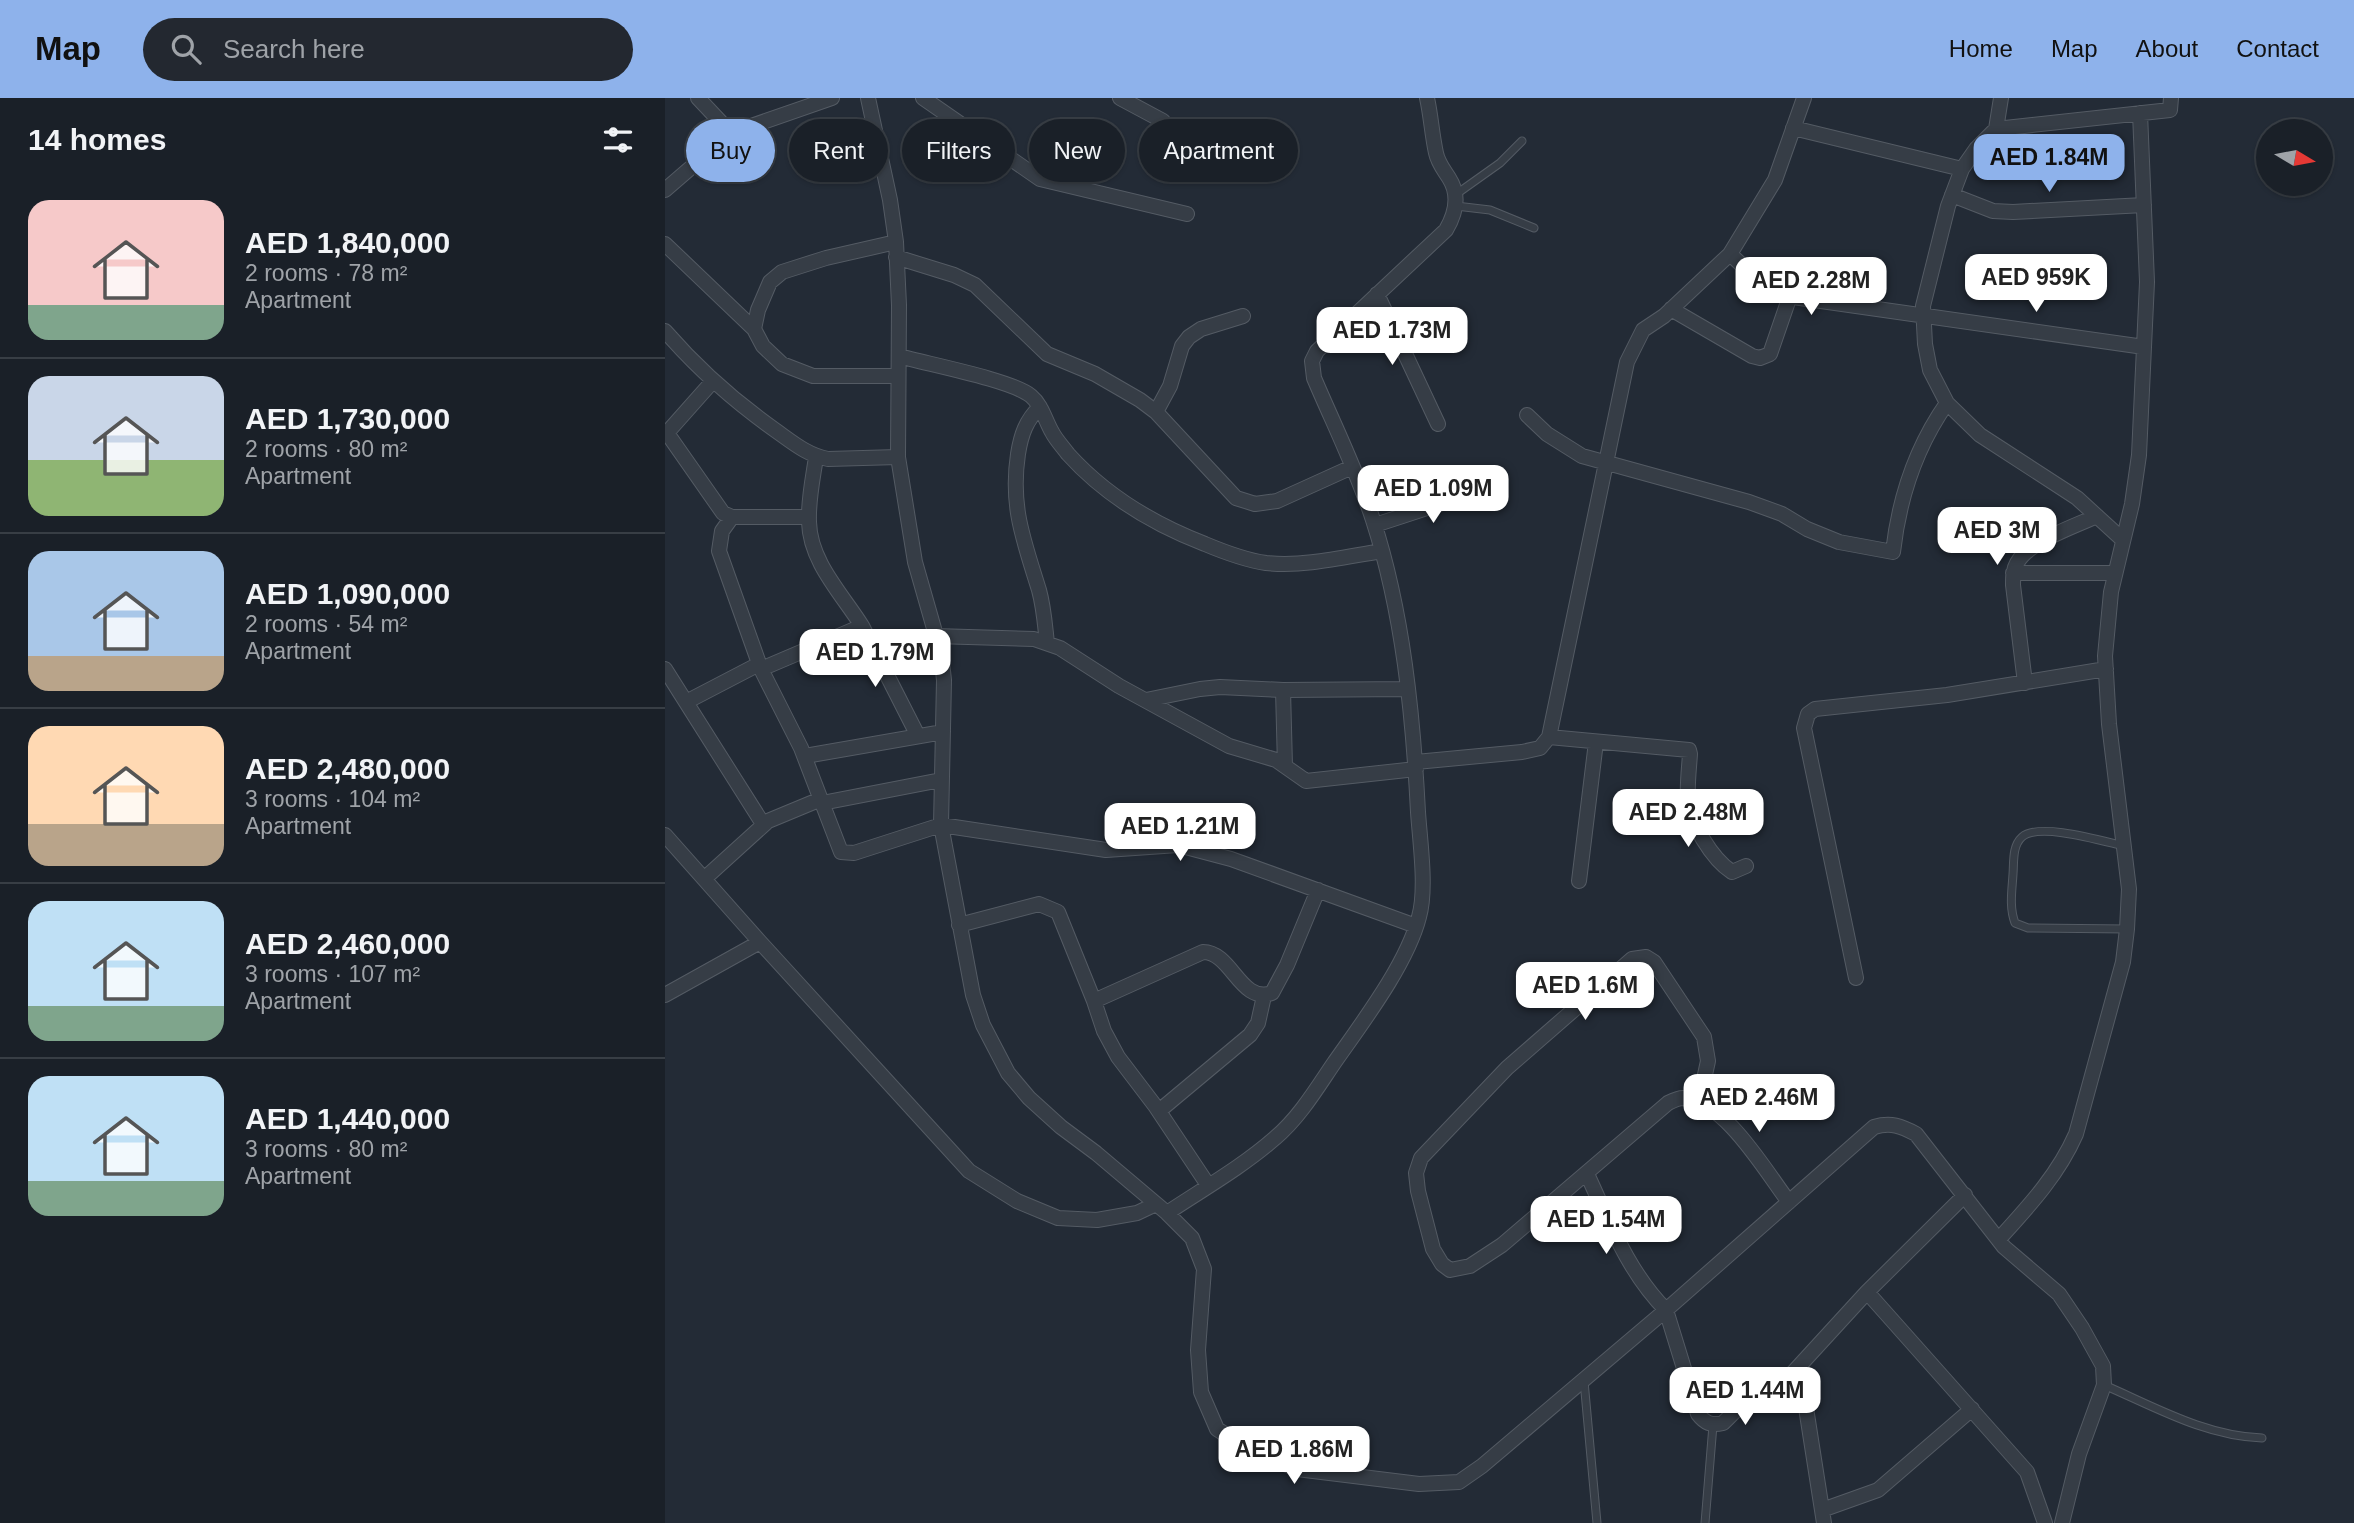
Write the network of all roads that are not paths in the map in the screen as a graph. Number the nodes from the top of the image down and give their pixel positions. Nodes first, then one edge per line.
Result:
1 (698, 98) edge
2 (832, 98) edge
3 (868, 98) edge
4 (923, 98) edge
5 (1120, 98) edge
6 (1427, 98) edge
7 (1804, 98) edge
8 (2001, 98) edge
9 (2171, 98) edge
10 (2140, 113) junction
11 (718, 119) edge
12 (771, 119) edge
13 (1159, 119) edge
14 (1793, 128) junction
15 (1996, 129) junction
16 (1522, 141) dead end
17 (1962, 169) junction
18 (686, 172) edge
19 (665, 190) edge
20 (1952, 195) junction
21 (1456, 201) junction
22 (2144, 205) junction
23 (1187, 214) dead end
24 (1534, 228) dead end
25 (665, 244) edge
26 (896, 249) junction
27 (1730, 254) junction
28 (1377, 294) junction
29 (1790, 296) junction
30 (1671, 309) junction
31 (1923, 315) junction
32 (1243, 316) dead end
33 (755, 330) junction
34 (665, 331) edge
35 (2144, 347) junction
36 (898, 356) junction
37 (898, 376) junction
38 (713, 381) junction
39 (1947, 403) junction
40 (1040, 407) junction
41 (1156, 412) junction
42 (1527, 415) dead end
43 (1438, 424) dead end
44 (666, 434) edge
45 (817, 457) junction
46 (898, 457) junction
47 (1606, 463) junction
48 (1352, 467) junction
49 (1479, 491) dead end
50 (2097, 516) junction
51 (732, 517) junction
52 (809, 517) junction
53 (1375, 525) junction
54 (2123, 540) junction
55 (1382, 551) junction
56 (2013, 573) junction
57 (2115, 573) junction
58 (862, 626) junction
59 (935, 636) junction
60 (1047, 643) junction
61 (760, 666) junction
62 (665, 669) edge
63 (2106, 669) junction
64 (2025, 683) junction
65 (1407, 689) junction
66 (1283, 690) junction
67 (1146, 700) junction
68 (686, 702) junction
69 (943, 732) junction
70 (918, 736) junction
71 (1549, 737) junction
72 (1596, 742) junction
73 (804, 756) junction
74 (1416, 765) junction
75 (1285, 766) junction
76 (941, 780) junction
77 (822, 801) junction
78 (763, 824) junction
79 (941, 825) junction
80 (665, 835) edge
81 (2125, 846) junction
82 (1746, 866) dead end
83 (704, 878) junction
84 (1579, 881) dead end
85 (1318, 890) junction
86 (959, 925) junction
87 (1416, 926) junction
88 (2127, 929) junction
89 (760, 942) junction
90 (1856, 978) dead end
91 (665, 995) edge
92 (1264, 996) junction
93 (1094, 1001) junction
94 (1699, 1101) junction
95 (1159, 1111) junction
96 (1587, 1174) junction
97 (1208, 1185) junction
98 (1965, 1195) junction
99 (1789, 1202) junction
100 (1161, 1208) junction
101 (1999, 1239) junction
102 (1867, 1292) junction
103 (1667, 1310) junction
104 (1790, 1376) junction
105 (1584, 1380) junction
106 (2104, 1385) junction
107 (1972, 1409) junction
108 (1713, 1425) junction
109 (2262, 1438) dead end
110 (1823, 1517) edge
111 (1597, 1523) edge
112 (1705, 1523) edge
113 (2045, 1523) edge
114 (2062, 1523) edge

1 - 11 street
2 - 12 street
3 - 26 street
4 - 23 street
5 - 13 street
6 - 21 street
7 - 14 street
8 - 15 street
9 - 10 street
10 - 15 street
10 - 22 street
14 - 17 street
14 - 27 street
15 - 17 street
16 - 21 lane
17 - 20 street
18 - 19 street
20 - 22 street
20 - 31 street
21 - 24 lane
21 - 28 street
22 - 35 street
25 - 33 street
26 - 33 street
26 - 36 street
26 - 41 street
27 - 29 street
27 - 30 street
28 - 43 street
28 - 48 street
29 - 30 street
29 - 31 street
30 - 47 street
31 - 35 street
31 - 39 street
32 - 41 street
33 - 37 street
34 - 38 street
35 - 54 street
36 - 37 street
36 - 40 street
37 - 46 street
38 - 44 street
38 - 45 street
39 - 47 street
39 - 50 street
40 - 55 street
40 - 60 street
41 - 48 street
42 - 47 street
44 - 51 street
45 - 46 street
45 - 52 street
46 - 59 street
47 - 71 street
48 - 53 street
49 - 53 street
50 - 54 street
50 - 56 street
51 - 52 street
51 - 61 street
52 - 58 street
53 - 55 street
54 - 57 street
55 - 65 street
56 - 57 street
56 - 64 street
57 - 63 street
58 - 61 street
58 - 70 street
59 - 60 street
59 - 69 street
60 - 67 street
61 - 68 street
61 - 73 street
62 - 68 street
63 - 64 street
63 - 81 street
64 - 90 street
65 - 66 street
65 - 74 street
66 - 67 street
66 - 75 street
67 - 75 street
68 - 78 street
69 - 70 street
69 - 76 street
70 - 73 street
71 - 72 street
71 - 74 street
72 - 82 street
72 - 84 street
73 - 77 street
74 - 75 street
74 - 87 street
76 - 77 street
76 - 79 street
77 - 78 street
77 - 79 street
78 - 83 street
79 - 85 street
79 - 86 street
80 - 83 street
81 - 88 street
81 - 88 lane
83 - 89 street
85 - 87 street
85 - 92 street
86 - 93 street
86 - 100 street
87 - 97 street
88 - 101 street
89 - 91 street
89 - 100 street
92 - 93 street
92 - 95 street
93 - 95 street
94 - 96 street
94 - 96 street
94 - 99 street
95 - 97 street
96 - 103 street
97 - 100 street
98 - 99 street
98 - 101 street
98 - 102 street
99 - 103 street
100 - 105 street
101 - 106 street
102 - 104 street
102 - 107 street
103 - 105 street
103 - 108 street
104 - 108 street
104 - 110 street
105 - 111 lane
106 - 109 lane
106 - 114 street
107 - 110 street
107 - 113 street
108 - 112 lane

